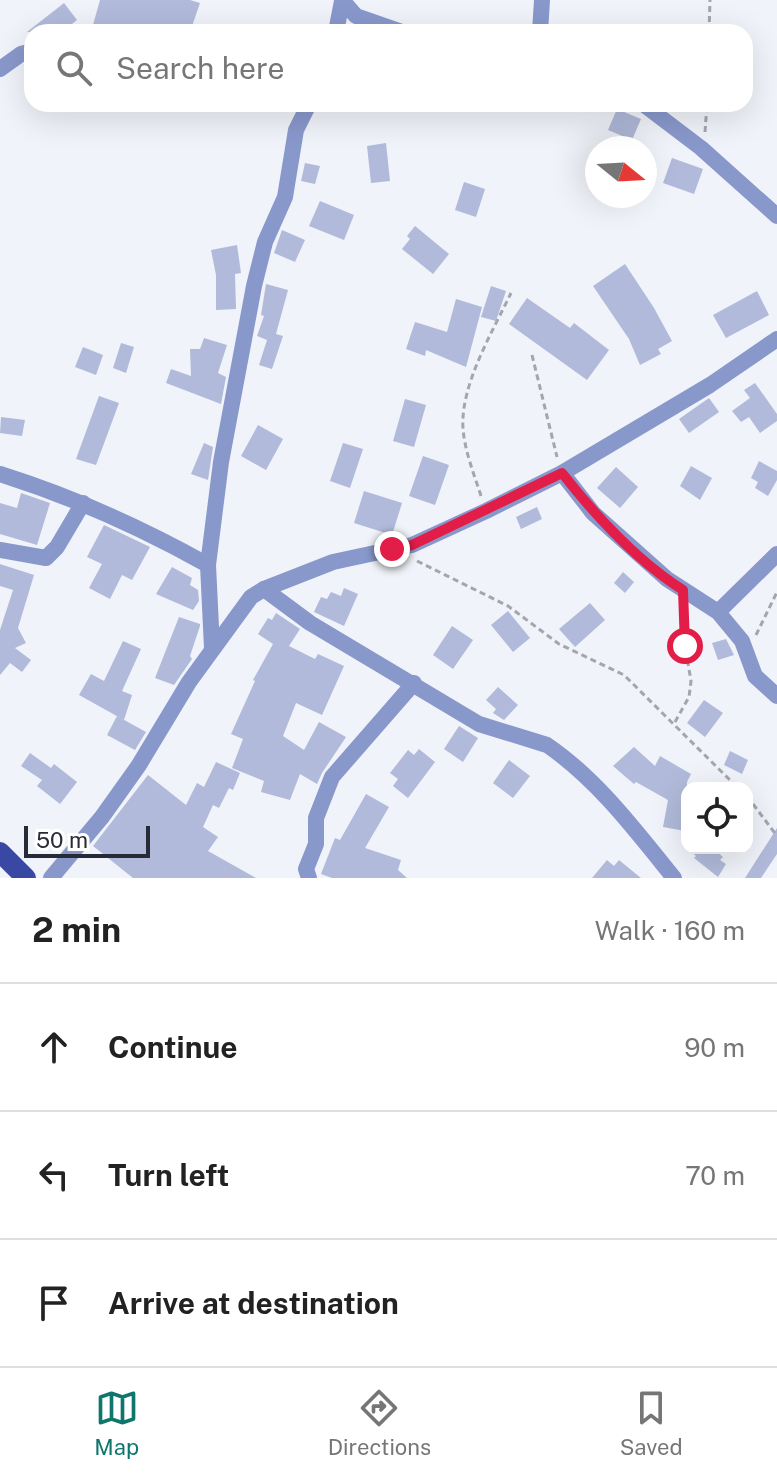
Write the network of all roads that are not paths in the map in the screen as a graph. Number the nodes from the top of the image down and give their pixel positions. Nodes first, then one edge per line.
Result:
1 (542, 0) edge
2 (342, 1) edge
3 (338, 24) edge
4 (379, 24) edge
5 (540, 24) edge
6 (24, 53) edge
7 (0, 69) edge
8 (305, 112) edge
9 (654, 112) edge
10 (777, 216) edge
11 (777, 339) edge
12 (562, 473) junction
13 (0, 474) edge
14 (83, 503) junction
15 (0, 550) edge
16 (777, 554) edge
17 (208, 565) junction
18 (264, 589) junction
19 (718, 612) junction
20 (212, 648) junction
21 (414, 683) junction
22 (777, 696) edge
23 (0, 852) edge
24 (666, 875) edge
25 (26, 878) edge
26 (51, 878) edge
27 (309, 878) edge

1 - 5 street
2 - 3 street
2 - 4 street
6 - 7 street
8 - 17 street
9 - 10 street
11 - 12 street
12 - 18 street
12 - 19 street
13 - 14 street
14 - 15 street
14 - 17 street
16 - 19 street
17 - 20 street
18 - 20 street
18 - 21 street
19 - 22 street
20 - 26 street
21 - 24 street
21 - 27 street
23 - 25 main road

